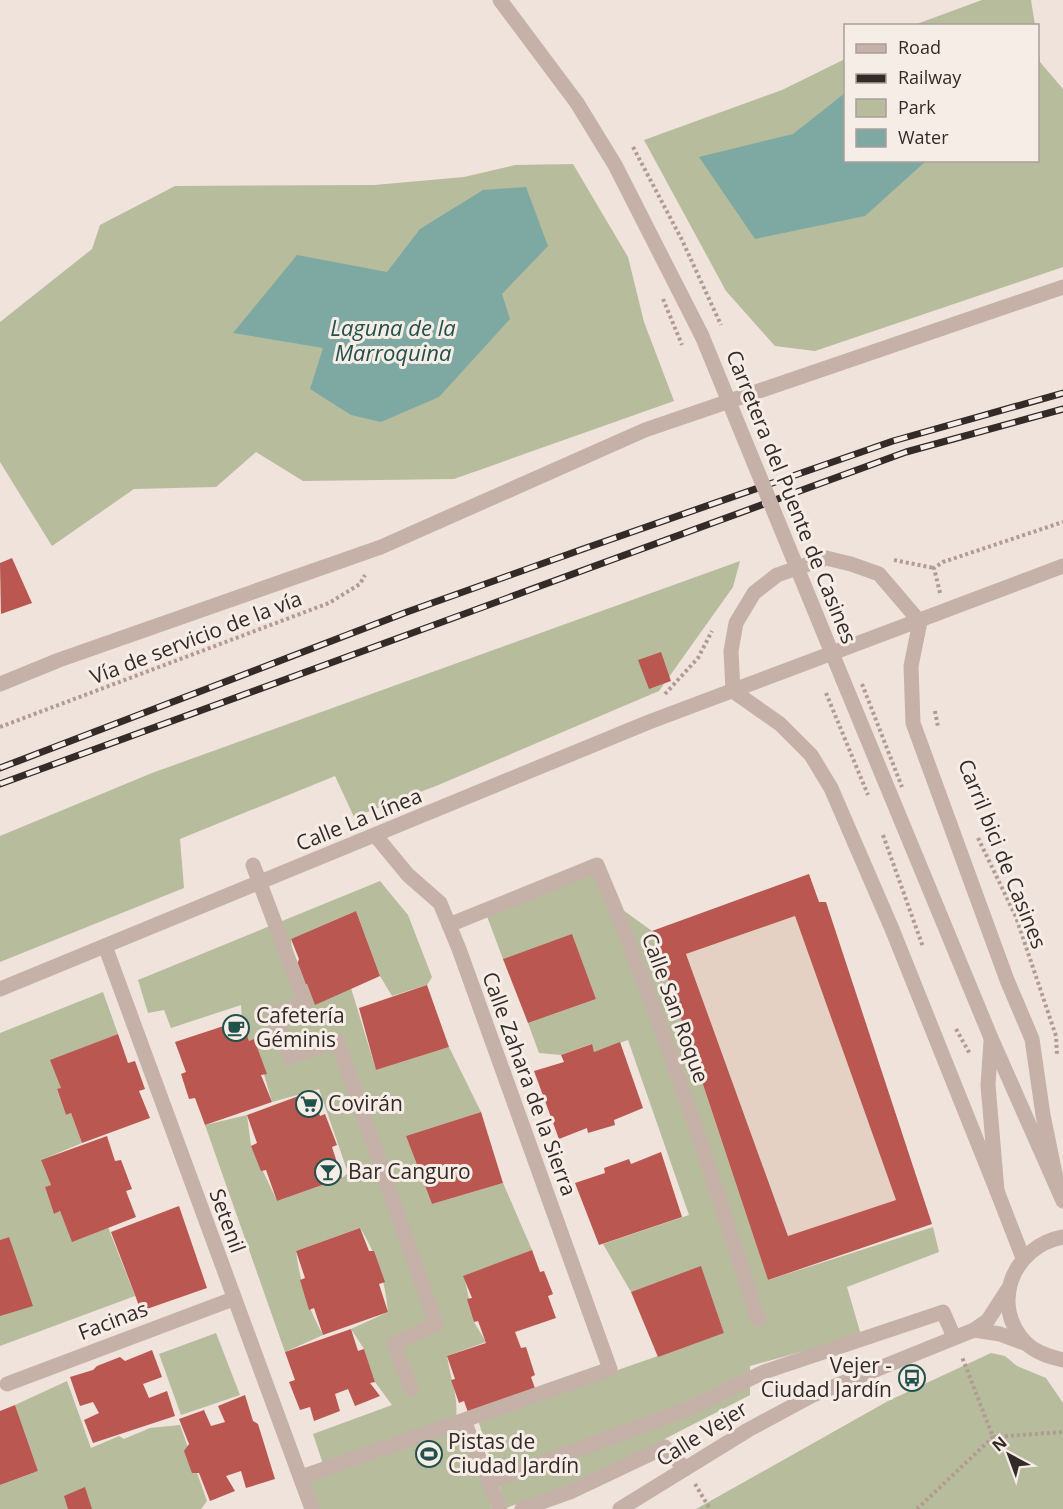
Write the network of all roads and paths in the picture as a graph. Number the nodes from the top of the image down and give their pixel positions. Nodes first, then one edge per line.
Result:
1 (500, 0) edge
2 (1063, 287) edge
3 (1063, 522) edge
4 (381, 547) junction
5 (885, 558) dead end
6 (1063, 566) edge
7 (934, 568) junction
8 (942, 611) junction
9 (920, 622) junction
10 (717, 623) dead end
11 (0, 684) edge
12 (733, 691) junction
13 (663, 696) dead end
14 (934, 706) dead end
15 (0, 728) edge
16 (940, 735) dead end
17 (973, 828) dead end
18 (375, 835) junction
19 (253, 865) dead end
20 (261, 882) junction
21 (449, 925) junction
22 (105, 946) junction
23 (0, 989) edge
24 (991, 1038) junction
25 (1057, 1059) dead end
26 (997, 1191) junction
27 (1061, 1194) edge
28 (1063, 1237) edge
29 (1023, 1258) junction
30 (1008, 1290) junction
31 (233, 1299) junction
32 (758, 1318) dead end
33 (974, 1330) junction
34 (954, 1337) junction
35 (1027, 1344) junction
36 (1063, 1360) edge
37 (7, 1384) dead end
38 (411, 1389) dead end
39 (464, 1421) junction
40 (1063, 1432) edge
41 (993, 1437) junction
42 (685, 1469) junction
43 (301, 1477) junction
44 (489, 1482) junction
45 (312, 1509) edge
46 (500, 1509) edge
47 (522, 1509) edge
48 (620, 1509) edge
49 (710, 1509) edge
50 (917, 1509) edge

1 - 24 street, Carretera del Puente de Casines, bridge
2 - 4 street
3 - 7 path
4 - 11 street
4 - 15 path, Vía de servicio de la vía
5 - 7 path
6 - 8 street, Calle La Línea
7 - 8 path
8 - 9 street, Calle La Línea
9 - 12 street, Calle La Línea
9 - 12 street
9 - 27 street
10 - 13 path
12 - 18 street, Calle La Línea
12 - 26 street
14 - 16 path
17 - 25 path, Carril bici de Casines
18 - 20 street, Calle La Línea
18 - 21 street, Calle Zahara de la Sierra
19 - 20 street
20 - 22 street, Calle La Línea
20 - 38 street
21 - 32 street, Calle San Roque
21 - 39 street, Calle Zahara de la Sierra
22 - 23 street, Calle La Línea
22 - 31 street, Setenil
24 - 26 street, Carretera del Puente de Casines
24 - 27 street, Carretera del Puente de Casines
26 - 29 street, Carretera del Puente de Casines
28 - 29 street
29 - 30 street, Calle Vejer
30 - 33 street, Calle Vejer
30 - 35 street
31 - 37 street, Facinas
31 - 43 street, Setenil
33 - 34 street, Calle Vejer
33 - 35 street, Calle Vejer
34 - 41 path
34 - 42 street, Calle Vejer
34 - 44 street
35 - 36 street, Calle Vejer
39 - 43 street
39 - 44 street
40 - 41 path
41 - 50 path
42 - 47 street
42 - 48 street, Calle Vejer
42 - 49 path
43 - 45 street, Setenil
44 - 46 street

